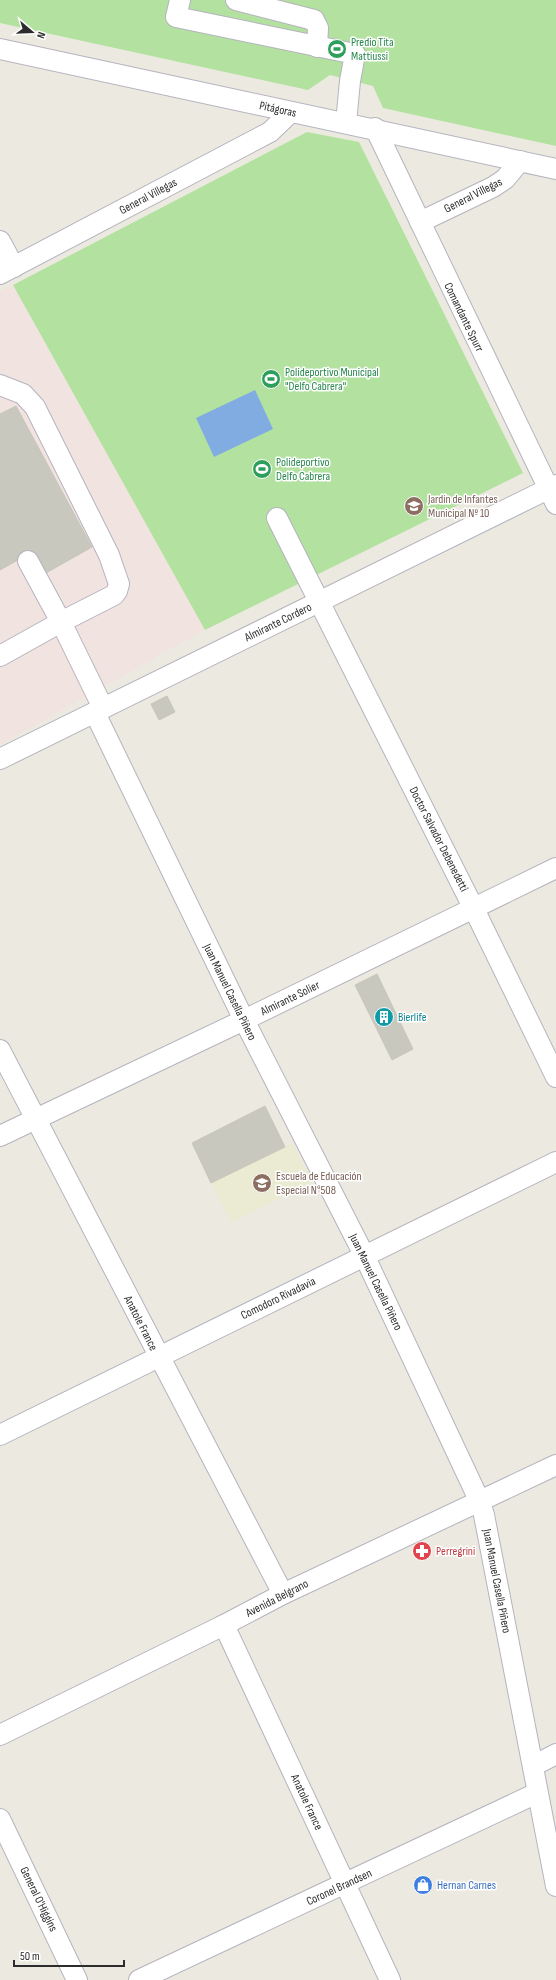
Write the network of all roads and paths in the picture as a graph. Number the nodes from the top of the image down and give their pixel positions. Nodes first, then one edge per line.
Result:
1 (180, 0) edge
2 (236, 0) edge
3 (317, 47) junction
4 (0, 49) edge
5 (292, 112) junction
6 (346, 122) junction
7 (375, 128) junction
8 (520, 161) junction
9 (556, 169) edge
10 (420, 222) junction
11 (0, 241) edge
12 (7, 270) edge
13 (0, 385) edge
14 (553, 492) edge
15 (277, 518) dead end
16 (28, 561) dead end
17 (320, 602) junction
18 (61, 622) junction
19 (0, 656) edge
20 (99, 711) junction
21 (0, 759) edge
22 (556, 868) edge
23 (474, 909) junction
24 (244, 1020) junction
25 (0, 1050) edge
26 (556, 1077) edge
27 (36, 1118) junction
28 (0, 1136) edge
29 (556, 1162) edge
30 (364, 1255) junction
31 (158, 1357) junction
32 (0, 1435) edge
33 (556, 1465) edge
34 (480, 1502) junction
35 (283, 1594) junction
36 (224, 1625) junction
37 (0, 1735) edge
38 (556, 1754) edge
39 (533, 1766) junction
40 (537, 1793) junction
41 (0, 1819) edge
42 (345, 1885) junction
43 (556, 1886) edge
44 (77, 1980) edge
45 (139, 1980) edge
46 (390, 1980) edge

1 - 3 street
2 - 3 street
3 - 6 street
4 - 5 street, Pitágoras
5 - 6 street, Pitágoras
5 - 12 street, General Villegas
6 - 7 street, Pitágoras
7 - 8 street, Pitágoras
7 - 10 street, Comandante Spurr
8 - 9 street, Pitágoras
8 - 10 street, General Villegas
10 - 14 street, Comandante Spurr
11 - 12 street
13 - 18 street
14 - 17 street, Almirante Cordero
15 - 17 street, Doctor Salvador Debenedetti
16 - 18 street, Juan Manuel Casella Piñero
17 - 20 street, Almirante Cordero
17 - 23 street, Doctor Salvador Debenedetti
18 - 19 street
18 - 20 street, Juan Manuel Casella Piñero
20 - 21 street, Almirante Cordero
20 - 24 street, Juan Manuel Casella Piñero
22 - 23 street, Almirante Solier
23 - 24 street, Almirante Solier
23 - 26 street, Doctor Salvador Debenedetti
24 - 27 street, Almirante Solier
24 - 30 street, Juan Manuel Casella Piñero
25 - 27 street, Anatole France
27 - 28 street, Almirante Solier
27 - 31 street, Anatole France
29 - 30 street, Comodoro Rivadavia
30 - 31 street, Comodoro Rivadavia
30 - 34 street, Juan Manuel Casella Piñero
31 - 32 street, Comodoro Rivadavia
31 - 35 street, Anatole France
33 - 34 street, Avenida Belgrano
34 - 35 street, Avenida Belgrano
34 - 39 street, Juan Manuel Casella Piñero
35 - 36 street, Avenida Belgrano
36 - 37 street, Avenida Belgrano
36 - 42 street, Anatole France
38 - 39 street
39 - 40 street, Juan Manuel Casella Piñero
40 - 42 street, Coronel Brandsen
40 - 43 street, Juan Manuel Casella Piñero
41 - 44 street, General O'Higgins
42 - 45 street, Coronel Brandsen
42 - 46 street, Anatole France

